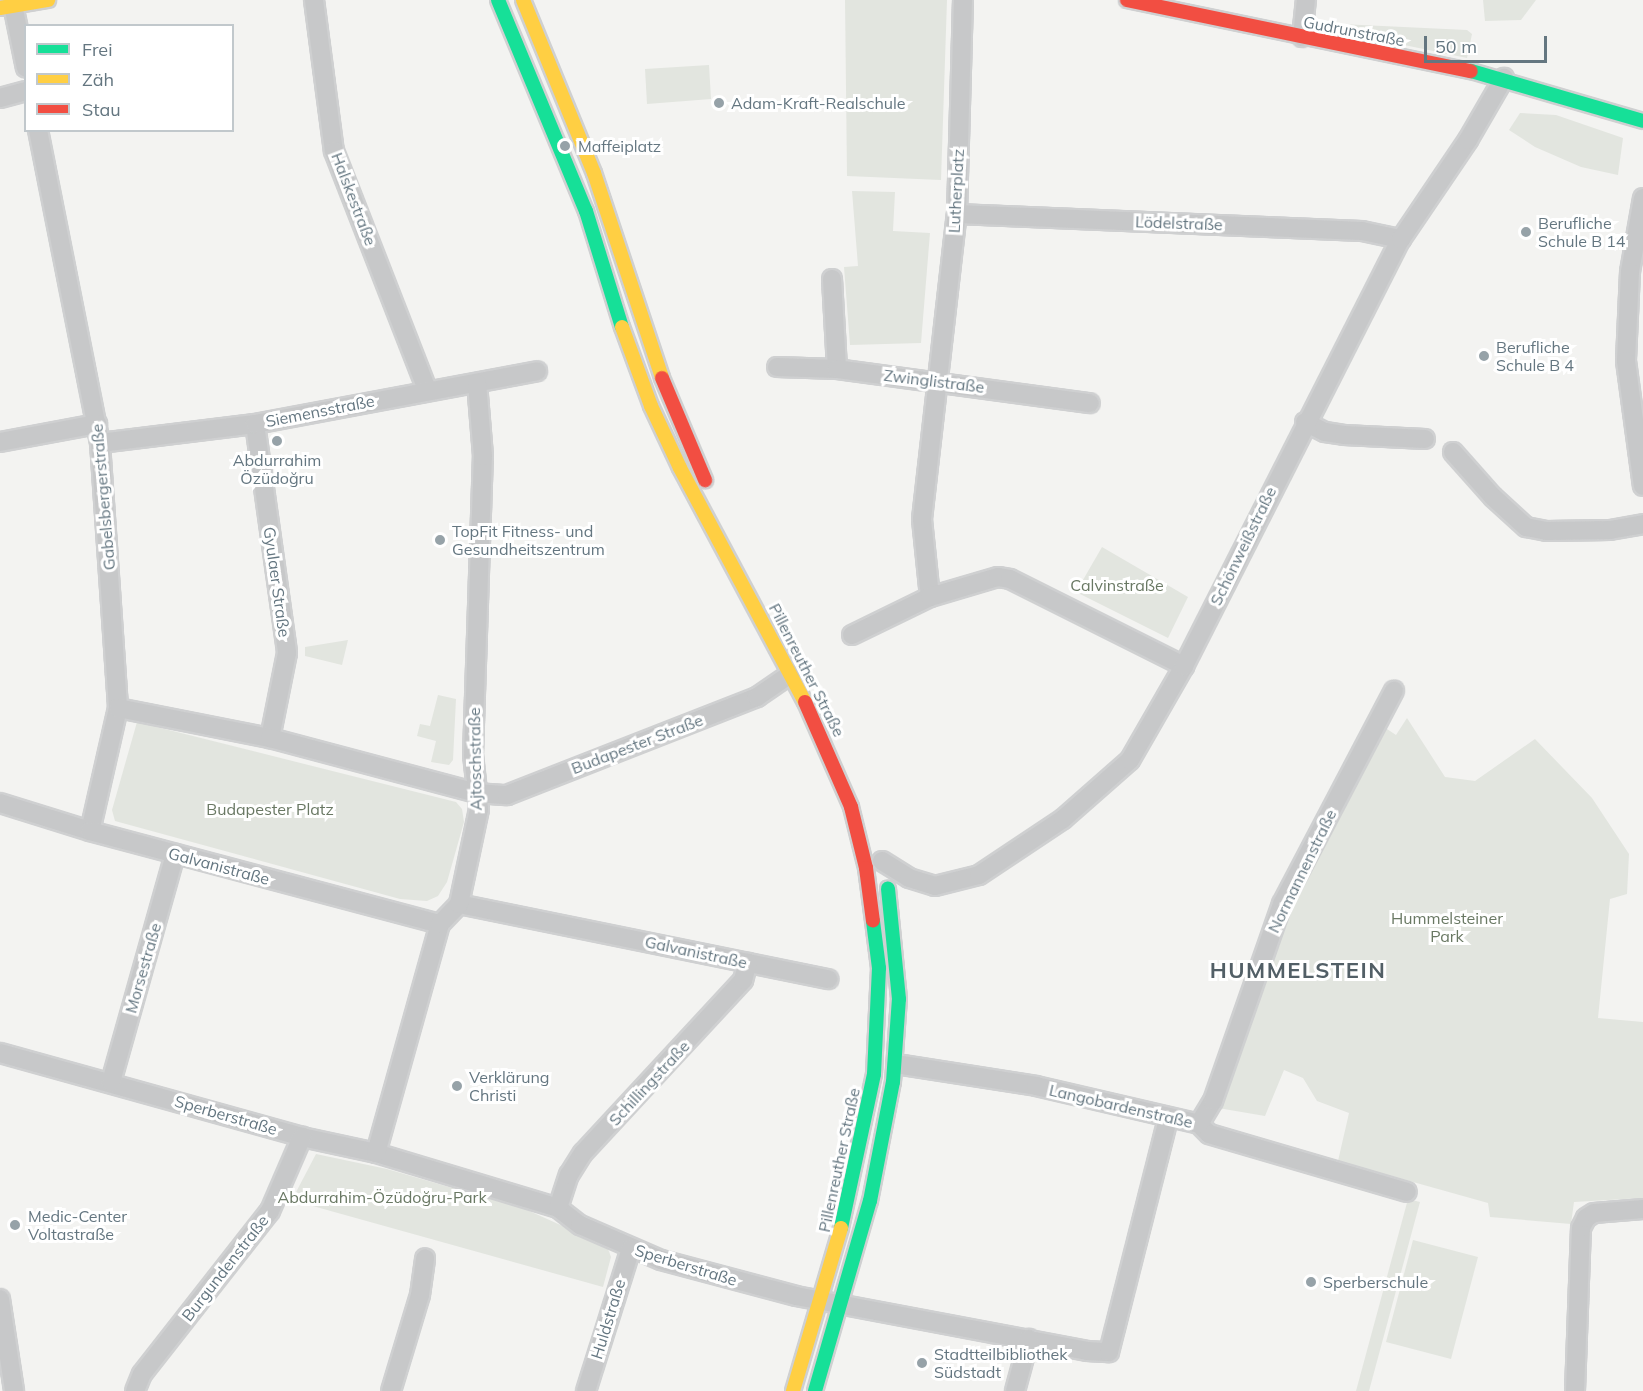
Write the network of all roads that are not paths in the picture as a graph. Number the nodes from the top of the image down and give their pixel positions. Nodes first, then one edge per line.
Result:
1 (48, 0) edge
2 (314, 0) edge
3 (498, 0) edge
4 (523, 0) edge
5 (963, 0) edge
6 (1127, 0) edge
7 (1306, 0) edge
8 (8, 5) edge
9 (1302, 38) junction
10 (24, 61) edge
11 (1504, 78) junction
12 (24, 92) edge
13 (0, 98) edge
14 (1643, 121) edge
15 (38, 132) edge
16 (1643, 198) edge
17 (957, 214) junction
18 (1401, 239) junction
19 (832, 279) dead end
20 (777, 367) dead end
21 (837, 369) junction
22 (537, 371) dead end
23 (935, 381) junction
24 (477, 383) junction
25 (427, 390) junction
26 (1090, 403) dead end
27 (1305, 422) junction
28 (97, 424) junction
29 (255, 424) junction
30 (1425, 439) dead end
31 (0, 442) edge
32 (100, 443) junction
33 (1453, 452) dead end
34 (1643, 486) edge
35 (711, 494) dead end
36 (720, 511) dead end
37 (1643, 524) edge
38 (747, 562) dead end
39 (930, 597) junction
40 (852, 635) dead end
41 (1184, 666) junction
42 (792, 673) junction
43 (1394, 691) dead end
44 (118, 708) junction
45 (270, 738) junction
46 (476, 793) junction
47 (0, 803) edge
48 (90, 831) junction
49 (880, 852) joint
50 (175, 854) junction
51 (459, 904) junction
52 (440, 924) junction
53 (748, 963) junction
54 (828, 979) dead end
55 (0, 1053) edge
56 (896, 1064) junction
57 (111, 1082) junction
58 (1168, 1118) junction
59 (1199, 1124) junction
60 (302, 1137) junction
61 (376, 1153) junction
62 (1407, 1192) dead end
63 (558, 1208) junction
64 (1643, 1209) edge
65 (631, 1248) junction
66 (425, 1257) dead end
67 (0, 1299) edge
68 (820, 1299) junction
69 (842, 1303) junction
70 (1029, 1339) junction
71 (8, 1387) edge
72 (135, 1391) edge
73 (391, 1391) edge
74 (586, 1391) edge
75 (793, 1391) edge
76 (815, 1391) edge
77 (1015, 1391) edge
78 (1575, 1391) edge

1 - 8 main road
2 - 25 street, Halskestraße
3 - 42 main road, Pillenreuther Straße
4 - 35 main road
5 - 17 street, Lutherplatz
6 - 9 main road, Gudrunstraße
7 - 9 street
8 - 10 street
9 - 11 main road, Gudrunstraße
11 - 14 main road, Gudrunstraße
11 - 18 street, Schönweißstraße
12 - 13 street
15 - 28 street, Gabelsbergerstraße
16 - 34 street
17 - 18 street, Lödelstraße
17 - 23 street, Lutherplatz
18 - 27 street, Schönweißstraße
19 - 21 street
20 - 21 street, Zwinglistraße
21 - 23 street, Zwinglistraße
22 - 24 street, Siemensstraße
23 - 26 street, Zwinglistraße
23 - 39 street
24 - 25 street, Siemensstraße
24 - 46 street, Ajtoschstraße
25 - 29 street, Siemensstraße
27 - 30 street
27 - 41 street, Schönweißstraße
28 - 31 street
28 - 32 street, Gabelsbergerstraße
29 - 32 street, Siemensstraße
29 - 45 street, Gyulaer Straße
32 - 44 street, Gabelsbergerstraße
33 - 37 street
36 - 38 main road
39 - 40 street
39 - 41 street
41 - 49 street, Schönweißstraße
42 - 46 street, Budapester Straße
42 - 68 main road, Pillenreuther Straße
43 - 59 street, Normannenstraße
44 - 45 street
44 - 48 street, Gabelsbergerstraße
45 - 46 street
46 - 51 street, Ajtoschstraße
47 - 48 street, Galvanistraße
48 - 50 street, Galvanistraße
49 - 56 main road
50 - 52 street, Galvanistraße
50 - 57 street, Morsestraße
51 - 52 street
51 - 53 street, Galvanistraße
52 - 61 street
53 - 54 street, Galvanistraße
53 - 63 street, Schillingstraße
55 - 57 street, Sperberstraße
56 - 58 street, Langobardenstraße
56 - 69 main road
57 - 60 street, Sperberstraße
58 - 59 street, Langobardenstraße
58 - 70 street, Sperberstraße
59 - 62 street, Langobardenstraße
60 - 61 street, Sperberstraße
60 - 72 street, Burgundenstraße
61 - 63 street, Sperberstraße
63 - 65 street, Sperberstraße
64 - 78 street
65 - 68 street, Sperberstraße
65 - 74 street, Huldstraße
66 - 73 street
67 - 71 street
68 - 69 street, Sperberstraße
68 - 75 main road, Pillenreuther Straße
69 - 70 street, Sperberstraße
69 - 76 main road
70 - 77 street

